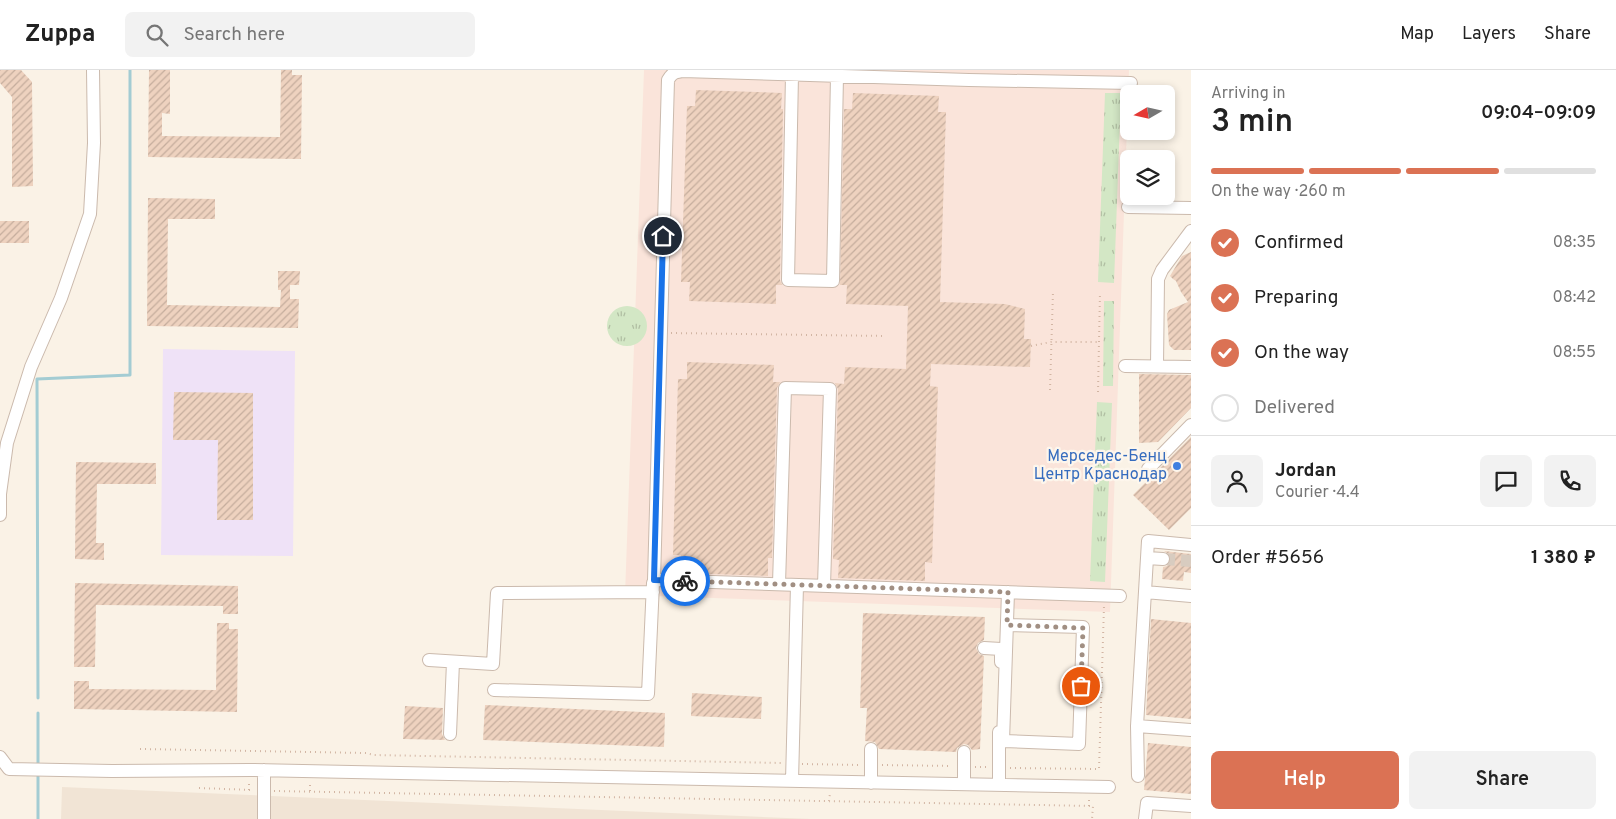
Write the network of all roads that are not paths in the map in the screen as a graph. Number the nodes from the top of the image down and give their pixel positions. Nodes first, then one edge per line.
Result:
1 (93, 70) edge
2 (792, 75) junction
3 (837, 76) junction
4 (1131, 83) dead end
5 (1128, 207) dead end
6 (1191, 208) edge
7 (1191, 231) edge
8 (1125, 366) dead end
9 (1157, 366) junction
10 (1191, 367) edge
11 (1191, 425) edge
12 (1148, 469) dead end
13 (0, 515) edge
14 (1191, 545) edge
15 (1147, 558) junction
16 (1163, 559) tunnel mouth
17 (779, 584) junction
18 (798, 585) junction
19 (653, 586) junction
20 (824, 586) junction
21 (1008, 592) junction
22 (1145, 592) junction
23 (1120, 596) dead end
24 (1191, 596) edge
25 (1007, 625) junction
26 (984, 648) dead end
27 (429, 660) dead end
28 (454, 662) junction
29 (494, 690) dead end
30 (1137, 726) junction
31 (1191, 730) edge
32 (450, 734) dead end
33 (871, 749) dead end
34 (964, 752) dead end
35 (0, 757) edge
36 (264, 770) junction
37 (1138, 776) dead end
38 (792, 781) junction
39 (871, 782) junction
40 (964, 784) junction
41 (999, 785) junction
42 (1109, 787) dead end
43 (1191, 806) edge
44 (264, 819) edge
45 (1145, 819) edge

1 - 13 street
2 - 3 street
2 - 3 street
2 - 19 street
3 - 4 street
5 - 6 street
7 - 9 street
8 - 9 street
9 - 10 street
11 - 12 street
14 - 15 street
15 - 16 street
15 - 22 street
17 - 18 street
17 - 19 street
17 - 20 street
18 - 20 street
18 - 38 street
19 - 28 street
19 - 29 street
20 - 21 street
21 - 23 street
21 - 25 street
22 - 24 street
22 - 30 street
25 - 25 street
26 - 41 street
27 - 28 street
28 - 32 street
30 - 31 street
30 - 37 street
33 - 39 street
34 - 40 street
35 - 36 street
36 - 38 street
36 - 44 street
38 - 39 street
39 - 40 street
40 - 41 street
41 - 42 street
43 - 45 street

